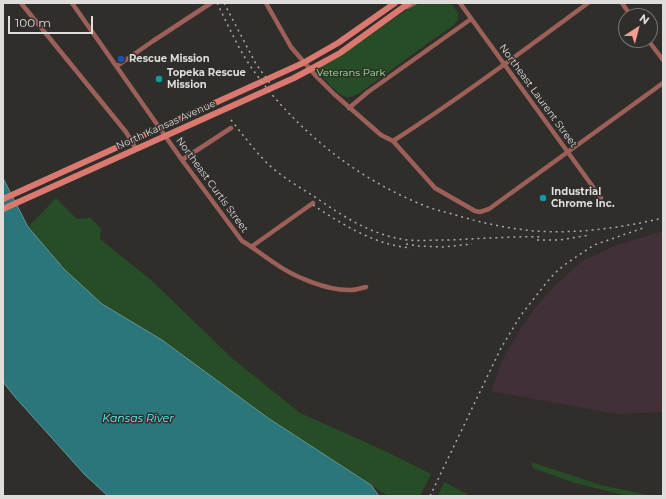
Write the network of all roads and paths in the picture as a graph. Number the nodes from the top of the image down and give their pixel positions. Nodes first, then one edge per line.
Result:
1 (21, 3) edge
2 (72, 3) edge
3 (211, 3) edge
4 (266, 3) edge
5 (395, 3) edge
6 (409, 3) edge
7 (415, 3) edge
8 (460, 3) edge
9 (588, 3) edge
10 (396, 13) junction
11 (471, 19) junction
12 (654, 48) edge
13 (663, 60) edge
14 (504, 64) junction
15 (117, 66) junction
16 (663, 83) edge
17 (349, 108) junction
18 (231, 128) dead end
19 (132, 141) junction
20 (393, 141) junction
21 (136, 149) junction
22 (568, 152) junction
23 (182, 160) junction
24 (601, 198) dead end
25 (3, 199) edge
26 (313, 203) dead end
27 (3, 209) edge
28 (251, 247) junction
29 (366, 287) dead end

1 - 19 street
2 - 15 street, Northeast Curtis Street
3 - 15 street
4 - 17 street
5 - 19 main road, North Kansas Avenue
6 - 10 main road, North Kansas Avenue
7 - 10 street
8 - 11 street, Northeast Laurent Street
9 - 14 street
10 - 21 main road, North Kansas Avenue
11 - 14 street, Northeast Laurent Street
11 - 17 street
12 - 13 street
14 - 20 street
14 - 22 street, Northeast Laurent Street
15 - 23 street, Northeast Curtis Street
16 - 22 street
17 - 20 street
18 - 23 street
19 - 21 street
19 - 25 main road, North Kansas Avenue
20 - 22 street
21 - 27 main road, North Kansas Avenue
22 - 24 street, Northeast Laurent Street
23 - 28 street, Northeast Curtis Street
26 - 28 street
28 - 29 street, Northeast Curtis Street

